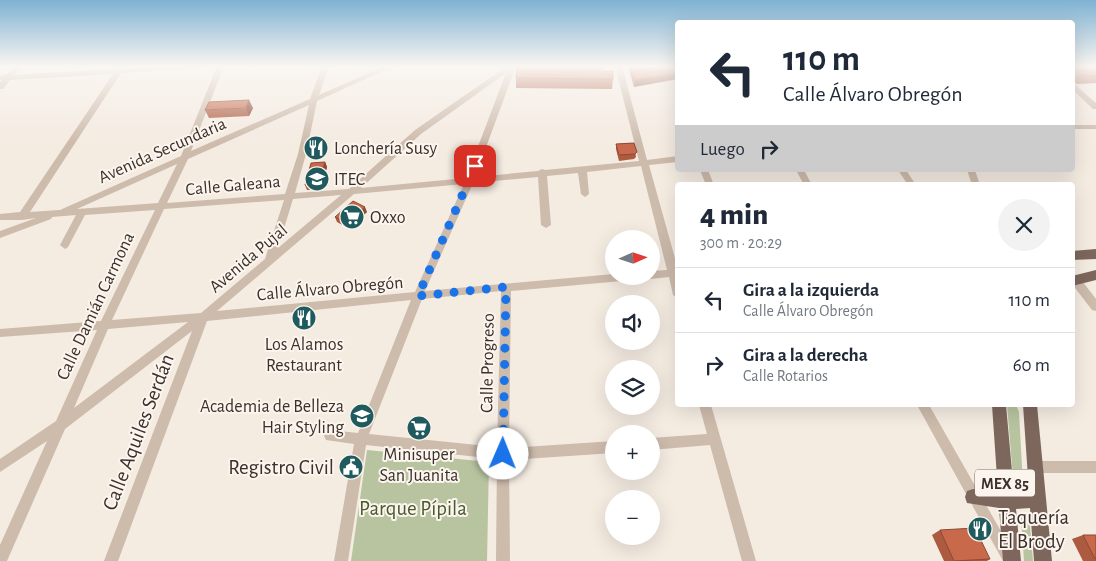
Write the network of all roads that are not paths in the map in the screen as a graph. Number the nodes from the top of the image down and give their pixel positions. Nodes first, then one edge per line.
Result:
1 (104, 92) edge
2 (210, 92) edge
3 (316, 92) edge
4 (330, 92) edge
5 (475, 92) edge
6 (502, 92) edge
7 (626, 92) edge
8 (1080, 92) edge
9 (314, 99) junction
10 (1096, 108) edge
11 (1075, 127) edge
12 (1096, 127) edge
13 (184, 158) junction
14 (675, 159) edge
15 (645, 163) junction
16 (582, 169) junction
17 (542, 172) junction
18 (469, 182) junction
19 (352, 192) junction
20 (584, 194) dead end
21 (290, 196) junction
22 (162, 207) junction
23 (82, 212) junction
24 (57, 214) junction
25 (24, 215) junction
26 (0, 217) edge
27 (546, 224) dead end
28 (4, 234) edge
29 (0, 245) edge
30 (65, 245) dead end
31 (1096, 254) edge
32 (1075, 256) edge
33 (269, 260) junction
34 (675, 273) edge
35 (660, 274) edge
36 (1096, 274) edge
37 (605, 278) edge
38 (1075, 280) edge
39 (1075, 281) edge
40 (506, 287) junction
41 (418, 296) junction
42 (1096, 308) edge
43 (204, 317) junction
44 (105, 324) junction
45 (0, 333) edge
46 (706, 407) edge
47 (924, 407) edge
48 (998, 407) edge
49 (1030, 407) edge
50 (60, 425) junction
51 (330, 436) dead end
52 (714, 439) junction
53 (361, 440) junction
54 (660, 443) edge
55 (605, 447) edge
56 (503, 454) junction
57 (0, 466) edge
58 (1036, 467) junction
59 (1096, 467) edge
60 (973, 497) junction
61 (1037, 500) junction
62 (1006, 501) junction
63 (0, 561) edge
64 (111, 561) edge
65 (341, 561) edge
66 (503, 561) edge
67 (749, 561) edge
68 (1011, 561) edge
69 (1043, 561) edge

1 - 25 street
2 - 13 street, Calle Damián Carmona
3 - 9 street
4 - 9 street, Avenida Secundaria
5 - 19 street, Avenida Pujal
6 - 18 street
7 - 15 street
8 - 10 street
9 - 13 street, Avenida Secundaria
9 - 21 street
11 - 12 street
13 - 22 street, Calle Damián Carmona
13 - 24 street, Avenida Secundaria
14 - 15 street, Calle Galeana
15 - 16 street, Calle Galeana
15 - 34 street
16 - 17 street, Calle Galeana
16 - 20 street
17 - 18 street, Calle Galeana
17 - 27 street
18 - 19 street, Calle Galeana
18 - 41 street
19 - 21 street, Calle Galeana
19 - 33 street, Avenida Pujal
21 - 22 street, Calle Galeana
21 - 33 street
22 - 23 street, Calle Galeana
22 - 44 street, Calle Damián Carmona
23 - 24 street, Calle Galeana
23 - 30 street
24 - 25 street, Calle Galeana
24 - 28 street, Avenida Secundaria
25 - 26 street, Calle Galeana
25 - 28 street
28 - 29 street
31 - 32 main road
33 - 43 street, Avenida Pujal
34 - 35 street
36 - 38 main road
37 - 40 street, Calle Álvaro Obregón
39 - 42 street
40 - 41 street, Calle Álvaro Obregón
40 - 56 street, Calle Progreso
41 - 43 street, Calle Álvaro Obregón
41 - 53 street
43 - 44 street, Calle Álvaro Obregón
43 - 50 street, Avenida Pujal
43 - 64 street, Calle Aquiles Serdán
44 - 45 street, Calle Álvaro Obregón
44 - 50 street, Calle Damián Carmona
46 - 52 street
47 - 60 street
48 - 62 main road, MEX 85
49 - 58 main road, MEX 85
50 - 57 street, Avenida Pujal
50 - 63 street, Calle Damián Carmona
51 - 53 street
52 - 54 street
52 - 67 street
53 - 56 street
53 - 65 street
55 - 56 street
56 - 66 street, Calle Progreso
58 - 59 street
58 - 61 main road, MEX 85
60 - 62 main road
60 - 68 street
61 - 62 main road
61 - 69 main road, MEX 85
62 - 68 main road, MEX 85

